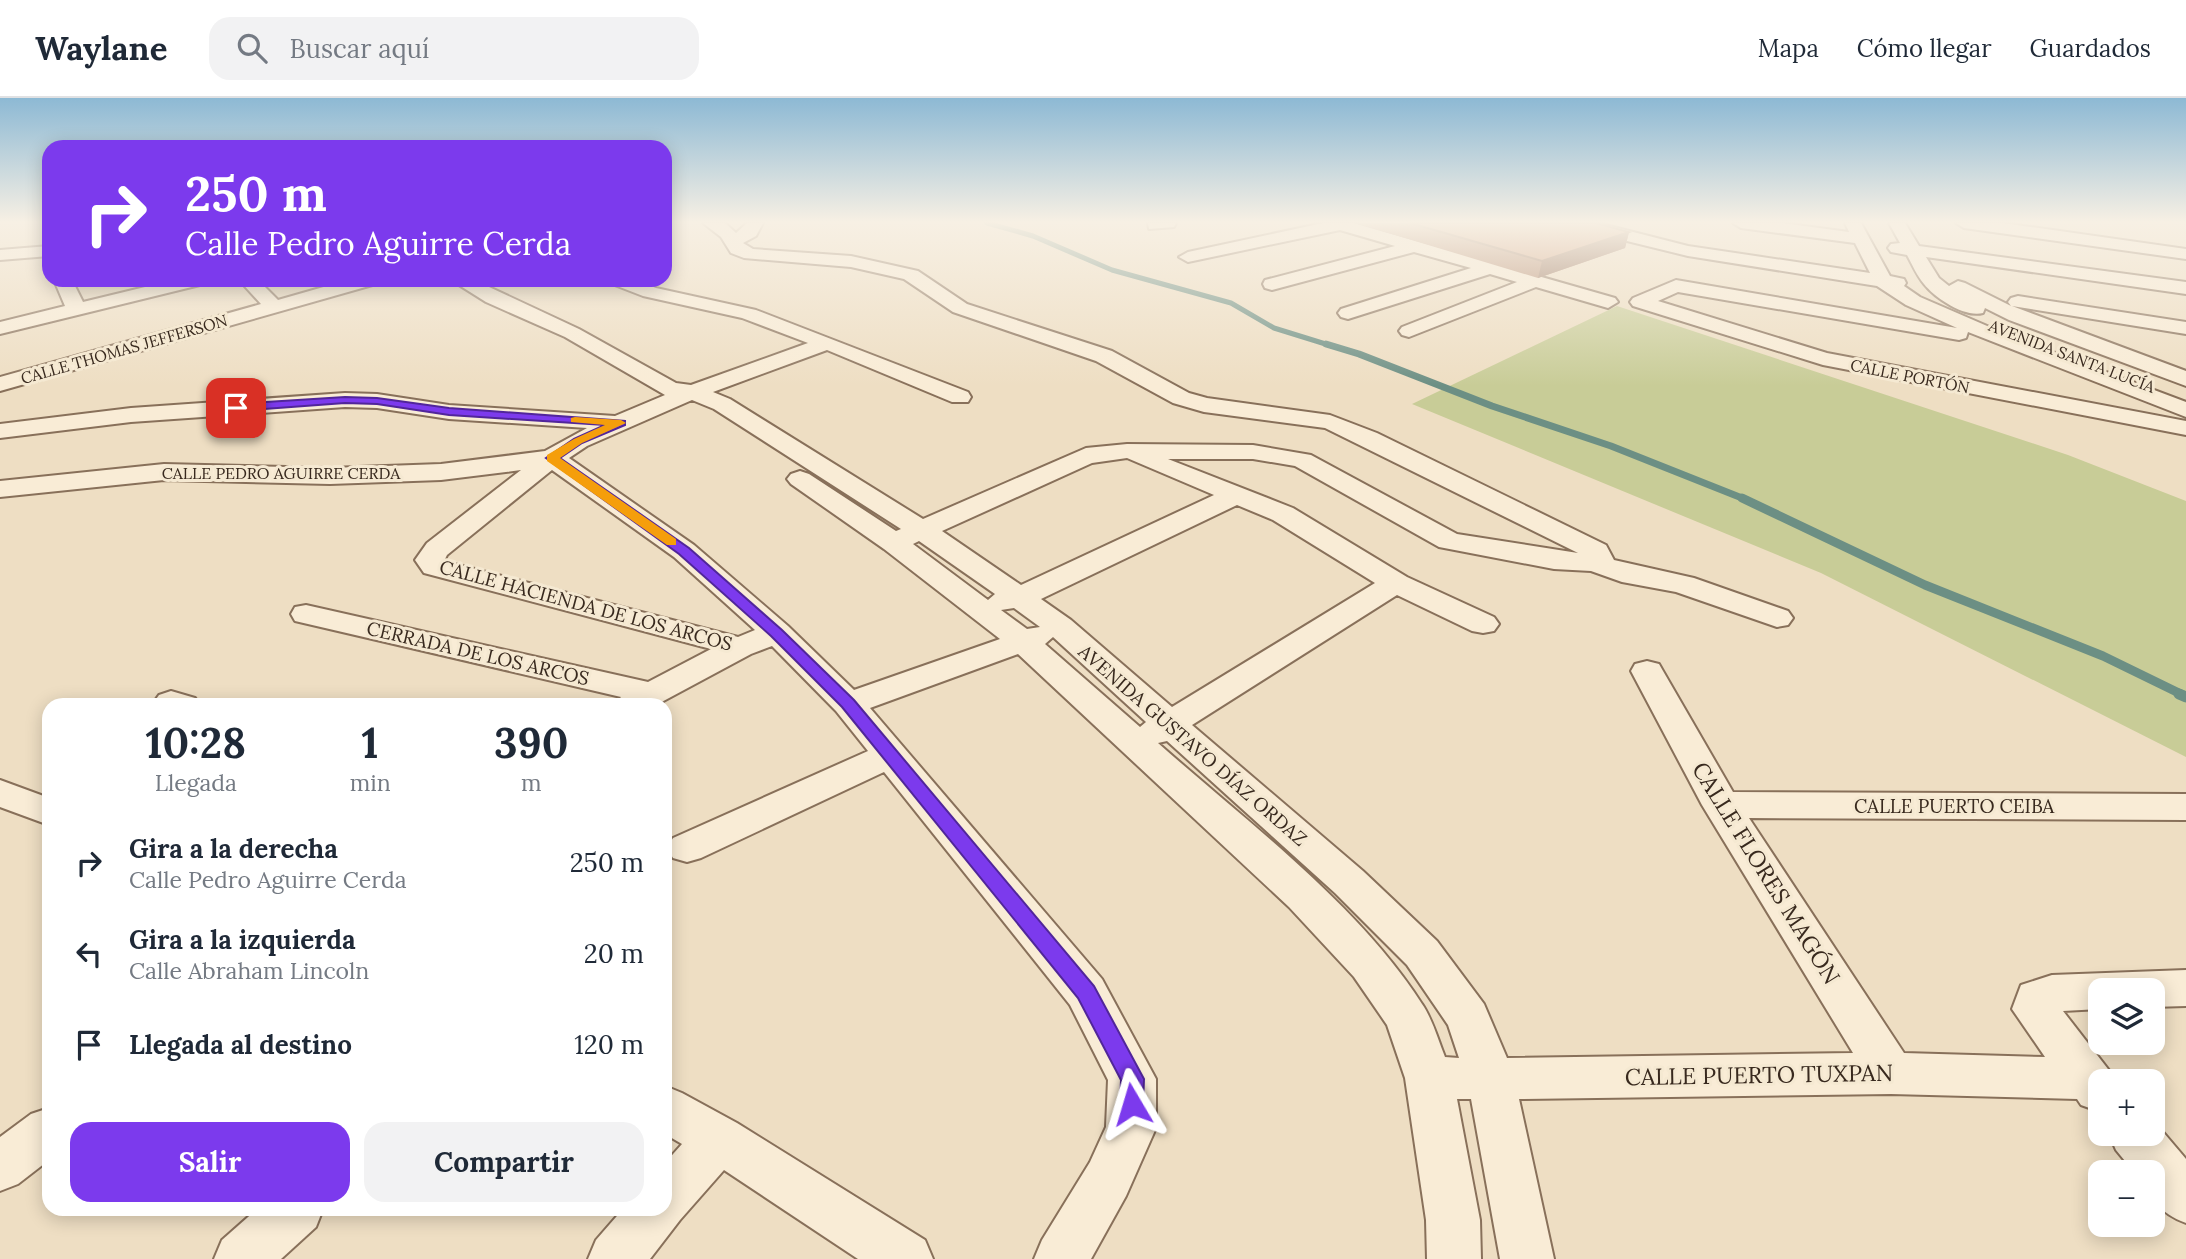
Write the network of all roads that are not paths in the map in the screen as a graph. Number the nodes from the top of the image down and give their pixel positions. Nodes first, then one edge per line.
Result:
1 (915, 277) edge
2 (1297, 277) edge
3 (1461, 277) edge
4 (1516, 277) edge
5 (1858, 277) edge
6 (1882, 277) edge
7 (1908, 277) edge
8 (1929, 277) edge
9 (1950, 277) edge
10 (2109, 277) edge
11 (1883, 281) junction
12 (1533, 282) junction
13 (1272, 284) dead end
14 (1914, 286) junction
15 (66, 287) edge
16 (168, 287) edge
17 (255, 287) edge
18 (344, 287) edge
19 (473, 287) edge
20 (636, 287) edge
21 (2186, 288) edge
22 (1942, 290) junction
23 (1971, 294) junction
24 (1608, 302) dead end
25 (274, 307) junction
26 (76, 309) junction
27 (1348, 313) dead end
28 (0, 328) edge
29 (2186, 328) edge
30 (1409, 331) dead end
31 (2001, 339) junction
32 (827, 343) junction
33 (2186, 379) edge
34 (0, 384) edge
35 (2186, 390) edge
36 (678, 394) junction
37 (960, 397) dead end
38 (2186, 400) edge
39 (2186, 410) edge
40 (621, 423) junction
41 (2186, 428) edge
42 (0, 430) edge
43 (1127, 452) junction
44 (552, 458) junction
45 (0, 489) edge
46 (1236, 495) junction
47 (907, 537) junction
48 (1595, 564) junction
49 (1396, 583) junction
50 (1020, 597) junction
51 (981, 607) junction
52 (306, 614) dead end
53 (1777, 618) dead end
54 (1483, 624) dead end
55 (1060, 627) junction
56 (777, 633) junction
57 (1023, 642) junction
58 (740, 647) junction
59 (1647, 671) dead end
60 (637, 698) edge
61 (643, 698) edge
62 (848, 704) junction
63 (1170, 723) junction
64 (1137, 742) junction
65 (890, 755) junction
66 (0, 793) edge
67 (1721, 805) junction
68 (2186, 807) edge
69 (42, 809) edge
70 (687, 848) dead end
71 (2186, 988) edge
72 (2165, 989) edge
73 (2088, 992) edge
74 (1891, 1073) junction
75 (2088, 1076) edge
76 (1429, 1078) junction
77 (1491, 1079) junction
78 (2088, 1085) edge
79 (672, 1112) edge
80 (42, 1135) edge
81 (719, 1139) junction
82 (2144, 1146) edge
83 (0, 1167) edge
84 (672, 1193) edge
85 (2186, 1198) edge
86 (289, 1216) edge
87 (652, 1216) edge
88 (241, 1259) edge
89 (615, 1259) edge
90 (906, 1259) edge
91 (1061, 1259) edge
92 (1454, 1259) edge
93 (1527, 1259) edge

1 - 48 street
2 - 13 street
3 - 27 street
4 - 12 street
5 - 11 street
6 - 11 street
7 - 14 street, AVENIDA SANTA LUCÍA
8 - 22 street, AVENIDA SANTA LUCÍA
9 - 23 street, AVENIDA SANTA LUCÍA
10 - 21 street
11 - 14 street
11 - 31 street, AVENIDA SANTA LUCÍA
12 - 24 street
12 - 30 street
14 - 22 street
14 - 38 street, AVENIDA SANTA LUCÍA
15 - 26 street
16 - 26 street
17 - 25 street
18 - 25 street, CALLE THOMAS JEFFERSON
19 - 36 street, AVENIDA GUSTAVO DÍAZ ORDAZ
20 - 32 street
22 - 35 street, AVENIDA SANTA LUCÍA
23 - 29 street
23 - 33 street, AVENIDA SANTA LUCÍA
25 - 34 street, CALLE THOMAS JEFFERSON
26 - 28 street
31 - 39 street, AVENIDA SANTA LUCÍA
31 - 41 street, CALLE PORTÓN
32 - 36 street, CALLE PEDRO AGUIRRE CERDA
32 - 37 street
36 - 40 street, CALLE PEDRO AGUIRRE CERDA
36 - 47 street, AVENIDA GUSTAVO DÍAZ ORDAZ
40 - 42 street
40 - 44 street, CALLE PEDRO AGUIRRE CERDA
43 - 46 street
43 - 47 street
43 - 48 street
44 - 45 street, CALLE PEDRO AGUIRRE CERDA
44 - 56 street
44 - 58 street, CALLE HACIENDA DE LOS ARCOS
46 - 49 street
46 - 50 street
47 - 50 street, AVENIDA GUSTAVO DÍAZ ORDAZ
47 - 51 street, AVENIDA GUSTAVO DÍAZ ORDAZ
48 - 53 street
49 - 54 street
49 - 63 street
50 - 51 street
50 - 55 street, AVENIDA GUSTAVO DÍAZ ORDAZ
51 - 57 street, AVENIDA GUSTAVO DÍAZ ORDAZ
52 - 60 street, CERRADA DE LOS ARCOS
55 - 57 street
55 - 63 street, AVENIDA GUSTAVO DÍAZ ORDAZ
56 - 58 street, CALLE HACIENDA DE LOS ARCOS
56 - 62 street
57 - 62 street
57 - 64 street, AVENIDA GUSTAVO DÍAZ ORDAZ
58 - 61 street
59 - 67 street, CALLE FLORES MAGÓN
62 - 65 street
63 - 64 street
63 - 77 street, AVENIDA GUSTAVO DÍAZ ORDAZ
64 - 76 street, AVENIDA GUSTAVO DÍAZ ORDAZ
65 - 70 street
65 - 91 street
66 - 69 street
67 - 68 street, CALLE PUERTO CEIBA
67 - 74 street, CALLE FLORES MAGÓN
71 - 72 street
73 - 75 street
74 - 77 street, CALLE PUERTO TUXPAN
74 - 78 street, CALLE PUERTO TUXPAN
76 - 77 street, CALLE PUERTO TUXPAN
76 - 92 street, AVENIDA GUSTAVO DÍAZ ORDAZ
77 - 93 street, AVENIDA GUSTAVO DÍAZ ORDAZ
79 - 81 street
80 - 83 street
81 - 84 street
81 - 90 street
82 - 85 street
86 - 88 street
87 - 89 street

